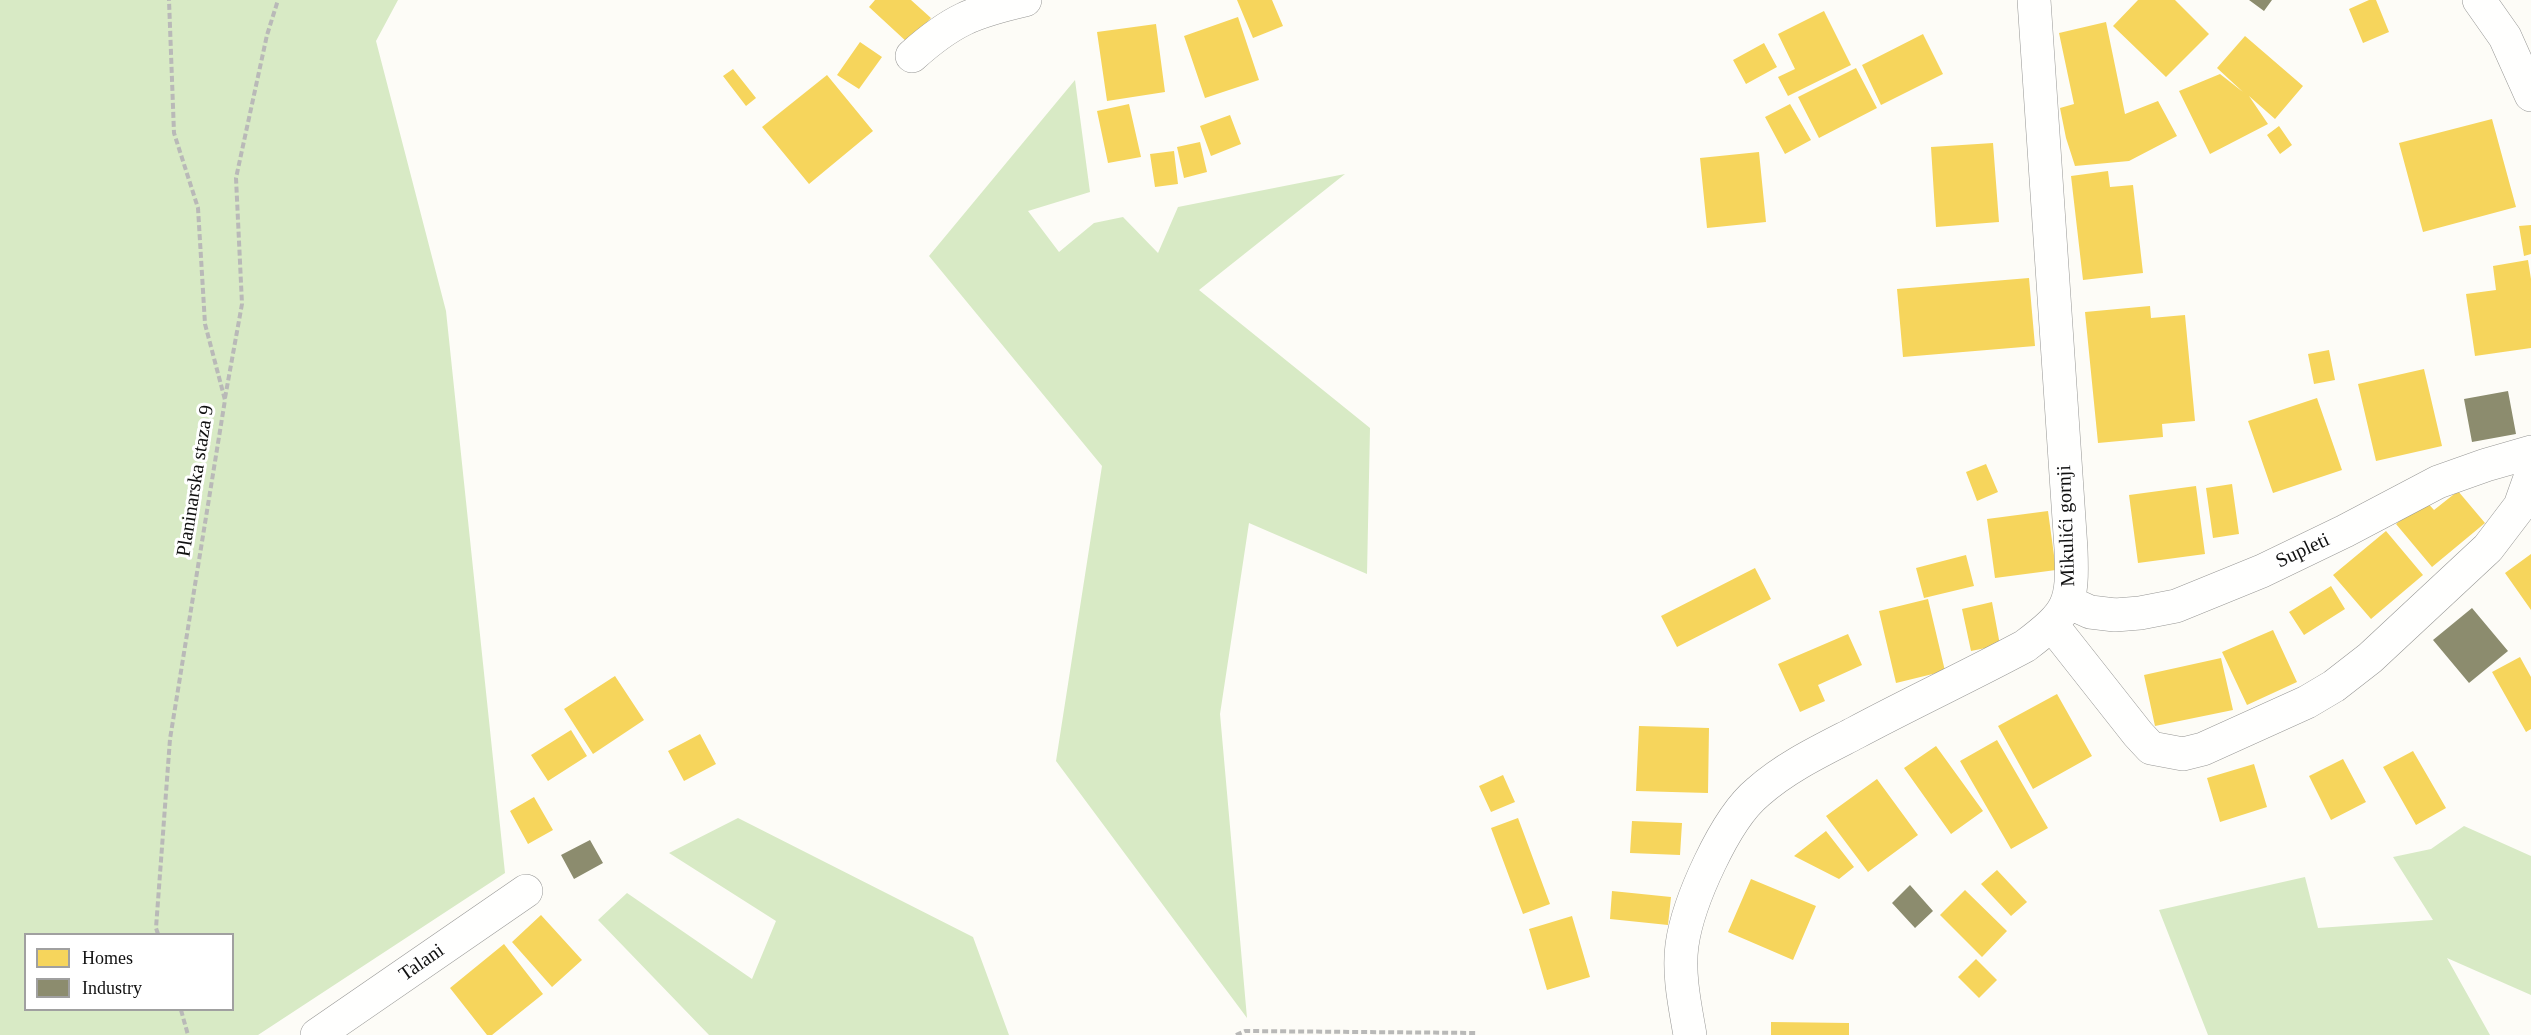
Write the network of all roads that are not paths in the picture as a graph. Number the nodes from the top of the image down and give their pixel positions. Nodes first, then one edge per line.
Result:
1 (1025, 0) edge
2 (2034, 0) edge
3 (2479, 0) edge
4 (912, 56) dead end
5 (2531, 95) edge
6 (2531, 453) edge
7 (2531, 475) edge
8 (2060, 614) junction
9 (526, 891) dead end
10 (317, 1035) edge
11 (1690, 1035) edge

1 - 4 street
2 - 8 street, Mikulići gornji
3 - 5 street
6 - 8 street, Supleti
7 - 8 street
8 - 11 street
9 - 10 street, Talani

